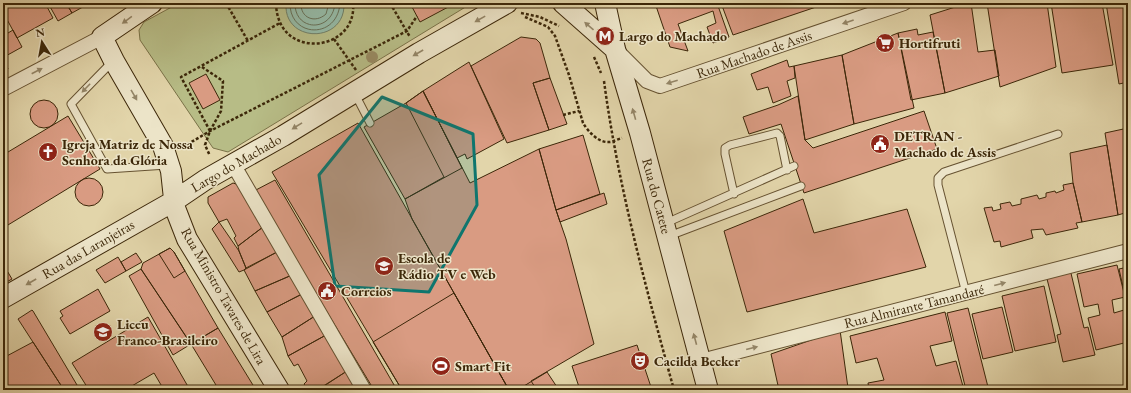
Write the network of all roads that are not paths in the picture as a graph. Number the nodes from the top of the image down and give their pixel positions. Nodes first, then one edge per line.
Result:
1 (152, 3) edge
2 (563, 3) edge
3 (605, 3) edge
4 (904, 3) edge
5 (883, 6) edge
6 (513, 8) edge
7 (102, 37) junction
8 (615, 49) junction
9 (114, 60) junction
10 (3, 89) edge
11 (360, 89) junction
12 (370, 123) dead end
13 (1058, 134) dead end
14 (169, 164) junction
15 (794, 166) dead end
16 (787, 170) junction
17 (219, 172) junction
18 (801, 186) dead end
19 (734, 194) junction
20 (174, 200) junction
21 (150, 214) junction
22 (666, 230) junction
23 (187, 239) junction
24 (1128, 251) edge
25 (966, 293) junction
26 (3, 298) edge
27 (701, 361) junction
28 (279, 390) edge
29 (364, 390) edge
30 (708, 390) edge

1 -> 7 main road
8 -> 2 main road
3 - 8 main road, Rua do Catete
4 - 5 street, Rua Machado de Assis
5 -> 8 street, Rua Machado de Assis
6 -> 11 main road, Largo do Machado
7 - 9 main road, Largo do Machado
10 -> 7 street
22 -> 8 main road, Rua do Catete
9 -> 14 main road, Largo do Machado
9 -> 14 lane
11 - 12 lane
11 -> 17 main road, Largo do Machado
13 - 25 lane
14 - 20 main road, Largo do Machado
14 - 21 main road
15 - 16 lane
16 - 19 lane
16 - 19 lane
17 - 20 main road, Largo do Machado
17 - 23 main road
17 - 29 street
18 - 22 lane
19 - 22 lane
20 - 21 main road, Rua das Laranjeiras
20 - 23 main road, Rua Ministro Tavares de Lira
21 -> 26 main road, Rua das Laranjeiras
27 -> 22 main road, Rua do Catete
23 - 28 main road, Rua Ministro Tavares de Lira
25 -> 24 street, Rua Almirante Tamandaré
27 -> 25 street, Rua Almirante Tamandaré
27 - 30 main road, Rua do Catete

